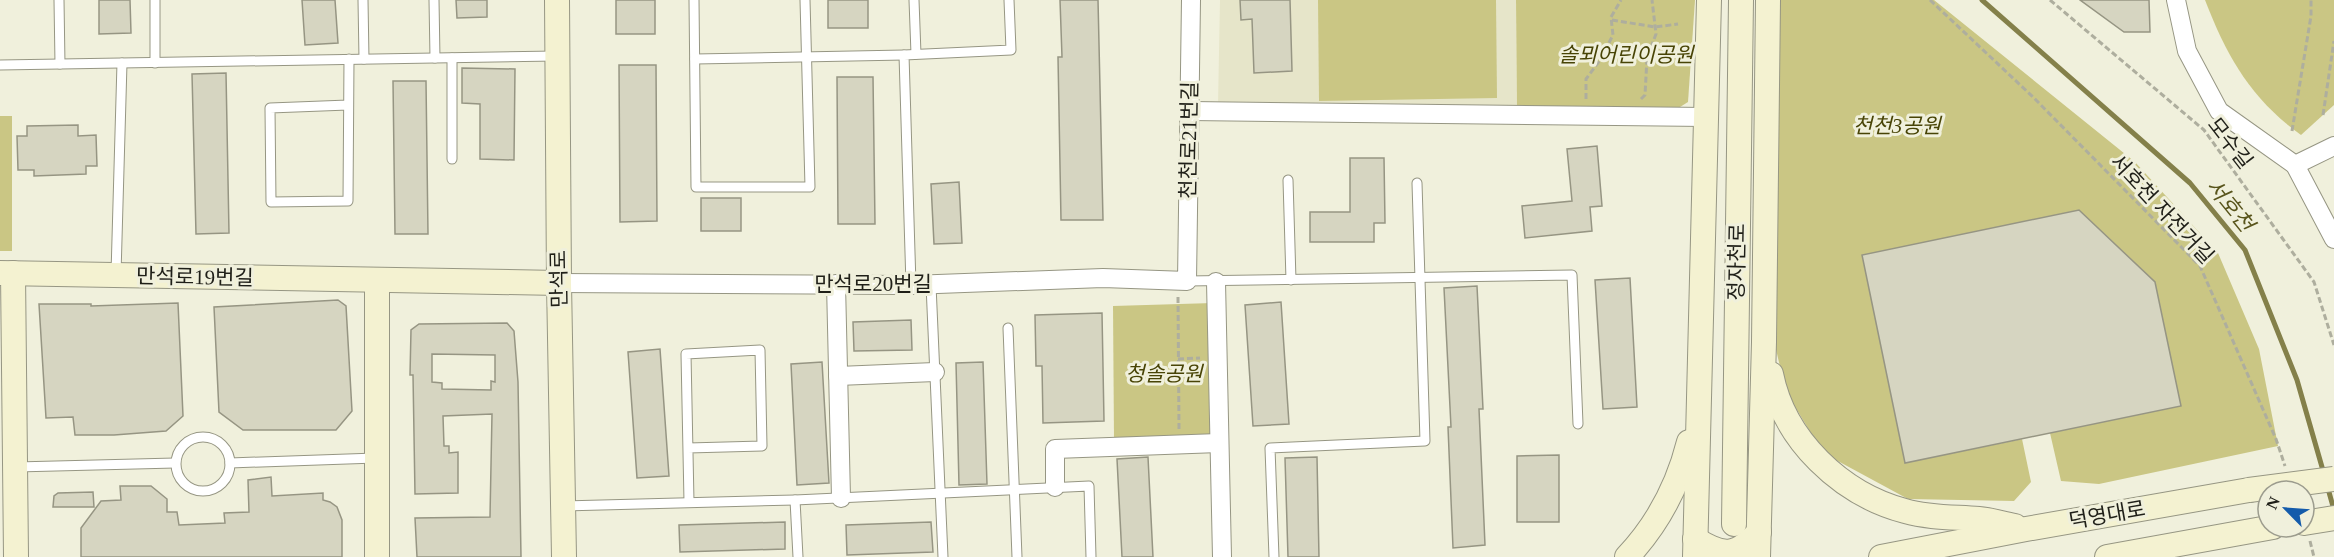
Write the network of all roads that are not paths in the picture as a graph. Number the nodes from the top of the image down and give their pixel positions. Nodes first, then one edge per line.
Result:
1 (59, 0) edge
2 (155, 0) edge
3 (363, 0) edge
4 (434, 0) edge
5 (556, 0) edge
6 (694, 0) edge
7 (805, 0) edge
8 (914, 0) edge
9 (1009, 0) edge
10 (1191, 0) edge
11 (1709, 0) edge
12 (1741, 0) edge
13 (1768, 0) edge
14 (2176, 0) edge
15 (916, 54) junction
16 (904, 55) junction
17 (557, 56) junction
18 (807, 57) junction
19 (435, 58) junction
20 (452, 58) junction
21 (349, 59) junction
22 (364, 59) junction
23 (695, 59) junction
24 (122, 63) junction
25 (155, 63) junction
26 (60, 64) junction
27 (0, 65) edge
28 (348, 105) junction
29 (1190, 111) junction
30 (1706, 117) junction
31 (2334, 146) edge
32 (452, 159) dead end
33 (2295, 165) junction
34 (1287, 180) dead end
35 (1417, 183) dead end
36 (2334, 239) edge
37 (7, 273) edge
38 (116, 275) junction
39 (1419, 277) junction
40 (376, 280) junction
41 (1291, 280) junction
42 (1182, 281) junction
43 (1216, 282) junction
44 (559, 283) junction
45 (836, 284) junction
46 (911, 285) junction
47 (931, 285) junction
48 (1008, 328) dead end
49 (1764, 342) junction
50 (935, 372) junction
51 (838, 376) junction
52 (1699, 399) junction
53 (1578, 424) dead end
54 (1219, 443) junction
55 (688, 448) junction
56 (376, 458) junction
57 (175, 463) junction
58 (230, 463) junction
59 (15, 467) junction
60 (2334, 479) edge
61 (1055, 487) junction
62 (1015, 489) junction
63 (940, 494) junction
64 (841, 498) junction
65 (795, 500) junction
66 (689, 501) junction
67 (563, 506) junction
68 (2334, 518) edge
69 (2316, 521) edge
70 (1734, 524) dead end
71 (2026, 529) junction
72 (2256, 530) edge
73 (1759, 532) junction
74 (1695, 548) edge
75 (16, 557) edge
76 (377, 557) edge
77 (564, 557) edge
78 (798, 557) edge
79 (943, 557) edge
80 (1017, 557) edge
81 (1091, 557) edge
82 (1222, 557) edge
83 (1274, 557) edge
84 (1627, 557) edge
85 (1758, 557) edge
86 (1881, 557) edge
87 (2107, 557) edge

1 - 26 lane
2 - 25 lane
3 - 22 lane
4 - 19 lane
5 - 17 street, 만석로
6 - 23 lane
7 - 18 lane
8 - 15 lane
9 - 15 lane
10 - 29 street, 천천로21번길
11 - 30 street
12 - 70 street, 정자천로
13 - 49 street
14 - 33 street
15 - 16 lane
16 - 18 lane
16 - 46 lane
17 - 20 lane
17 - 44 street, 만석로
18 - 23 lane
18 - 23 lane
19 - 20 lane
19 - 22 lane
20 - 32 lane
21 - 22 lane
21 - 25 lane
21 - 28 lane
24 - 25 lane
24 - 26 lane
24 - 38 lane
26 - 27 lane
28 - 28 lane
29 - 30 street
29 - 42 street, 천천로21번길
30 - 52 street
31 - 33 street
33 - 36 street
34 - 41 lane
35 - 39 lane
37 - 38 street, 만석로19번길
37 - 59 street, 만석로19번길
38 - 40 street, 만석로19번길
39 - 41 lane
39 - 53 lane
39 - 83 lane
40 - 44 street, 만석로19번길
40 - 56 street
41 - 43 lane
42 - 43 lane
42 - 47 street, 만석로20번길
43 - 54 street
44 - 45 street, 만석로20번길
44 - 67 street, 만석로
45 - 46 street, 만석로20번길
45 - 51 street
46 - 47 street, 만석로20번길
47 - 50 lane
48 - 62 lane
49 - 71 street
49 - 73 street
50 - 51 street
50 - 63 lane
51 - 64 street
52 - 74 street
52 - 84 street
54 - 61 street
54 - 82 street
55 - 55 lane
55 - 66 lane
56 - 58 lane
56 - 76 street
57 - 58 lane
57 - 58 lane
57 - 59 lane
59 - 75 street, 만석로19번길
60 - 71 street, 덕영대로, bridge
61 - 62 lane
61 - 81 lane
62 - 63 lane
62 - 80 lane
63 - 64 lane
63 - 79 lane
64 - 65 lane
65 - 66 lane
65 - 78 lane
66 - 67 lane
67 - 77 street, 만석로
68 - 69 street
71 - 86 street, 덕영대로
72 - 87 street, 덕영대로
73 - 74 street
73 - 85 street

